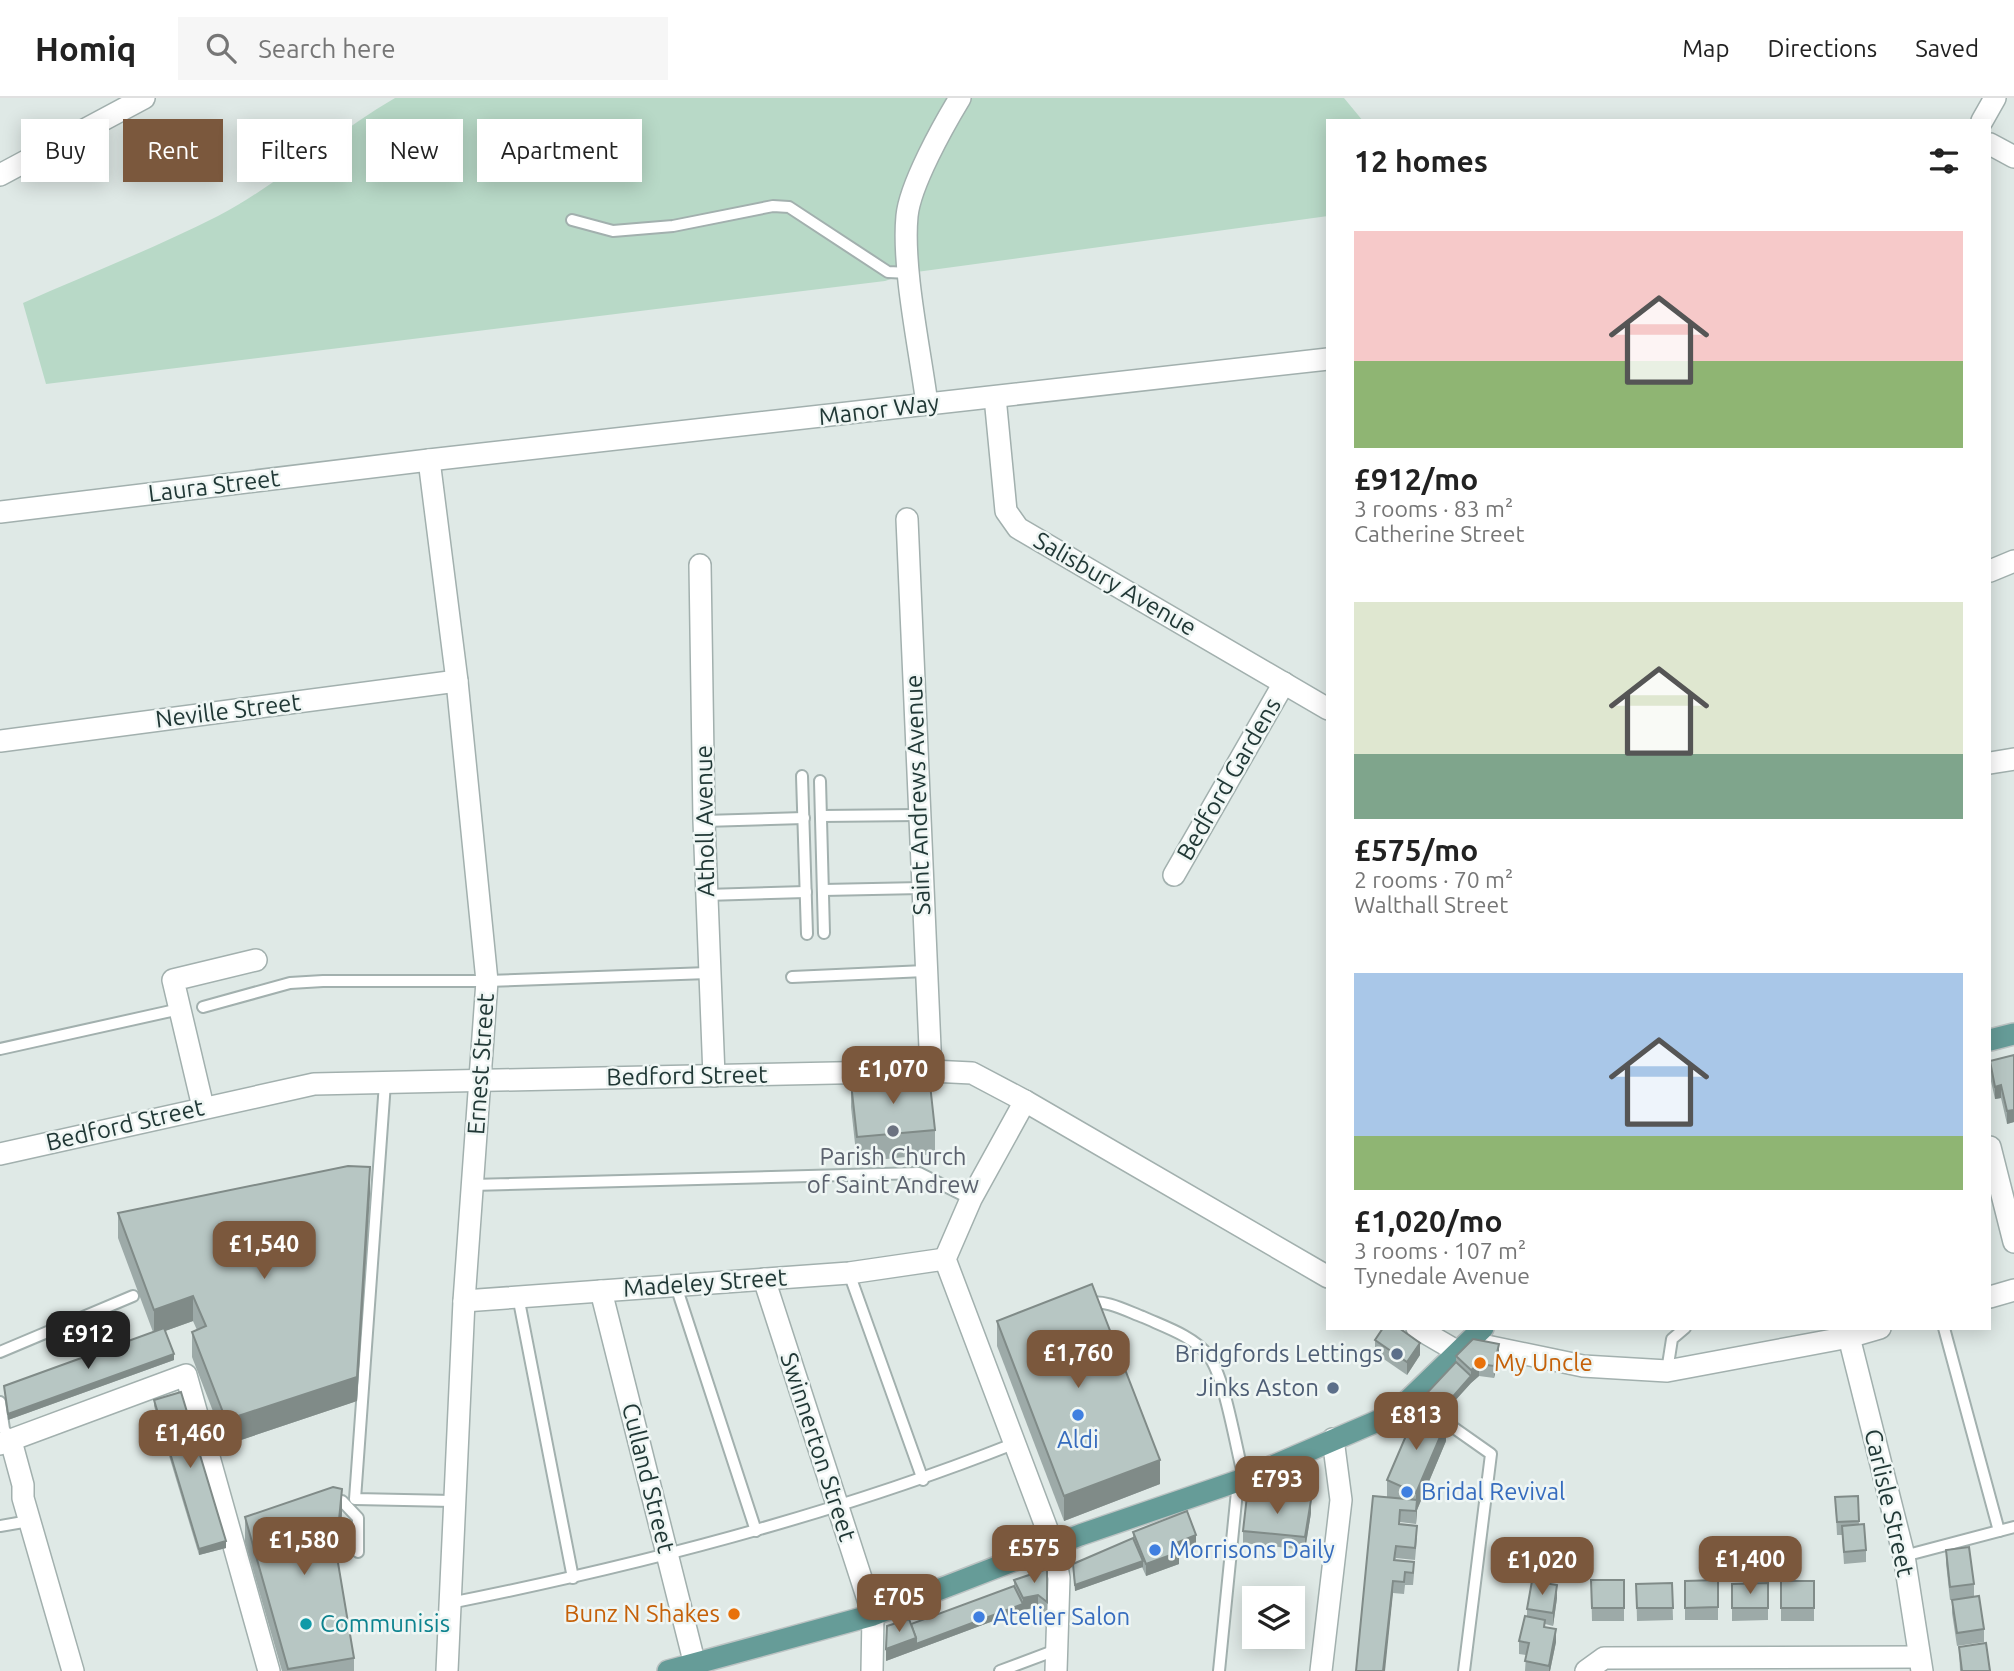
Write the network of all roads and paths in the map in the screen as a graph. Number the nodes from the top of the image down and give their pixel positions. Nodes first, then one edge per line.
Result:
1 (144, 98) edge
2 (960, 98) edge
3 (1995, 98) edge
4 (1983, 119) edge
5 (1991, 145) edge
6 (2014, 157) edge
7 (0, 173) edge
8 (572, 220) dead end
9 (909, 272) junction
10 (1326, 359) edge
11 (995, 397) junction
12 (927, 404) junction
13 (429, 460) junction
14 (0, 512) edge
15 (907, 519) dead end
16 (2014, 561) edge
17 (701, 565) dead end
18 (1991, 571) edge
19 (457, 681) junction
20 (1284, 683) junction
21 (1326, 708) edge
22 (0, 741) edge
23 (2014, 759) edge
24 (1991, 763) edge
25 (802, 776) dead end
26 (820, 781) dead end
27 (918, 815) junction
28 (821, 816) junction
29 (804, 818) junction
30 (704, 821) junction
31 (1174, 875) dead end
32 (922, 888) junction
33 (823, 890) junction
34 (806, 892) junction
35 (706, 895) junction
36 (824, 933) dead end
37 (807, 934) dead end
38 (256, 960) dead end
39 (925, 971) junction
40 (708, 973) junction
41 (792, 977) dead end
42 (487, 981) junction
43 (203, 1007) dead end
44 (180, 1009) junction
45 (2014, 1034) edge
46 (1991, 1040) edge
47 (0, 1049) edge
48 (931, 1071) junction
49 (714, 1076) junction
50 (481, 1078) junction
51 (386, 1083) junction
52 (1025, 1101) junction
53 (203, 1107) junction
54 (1991, 1151) edge
55 (0, 1154) edge
56 (1998, 1176) edge
57 (472, 1185) junction
58 (971, 1199) junction
59 (2014, 1242) edge
60 (946, 1259) junction
61 (849, 1273) junction
62 (1326, 1276) edge
63 (764, 1279) junction
64 (676, 1286) junction
65 (2014, 1290) edge
66 (601, 1291) junction
67 (133, 1296) dead end
68 (518, 1296) junction
69 (1991, 1297) edge
70 (464, 1301) junction
71 (1072, 1307) edge
72 (1425, 1330) edge
73 (1683, 1330) edge
74 (1873, 1330) edge
75 (1945, 1330) edge
76 (1849, 1337) junction
77 (1471, 1341) edge
78 (0, 1352) edge
79 (1667, 1371) junction
80 (1410, 1398) junction
81 (0, 1402) edge
82 (1333, 1439) junction
83 (5, 1443) edge
84 (1013, 1444) junction
85 (1241, 1479) junction
86 (923, 1480) junction
87 (453, 1501) junction
88 (319, 1506) edge
89 (838, 1508) junction
90 (29, 1521) junction
91 (0, 1526) edge
92 (2014, 1527) edge
93 (756, 1531) junction
94 (1999, 1531) junction
95 (1052, 1545) junction
96 (358, 1552) dead end
97 (667, 1553) junction
98 (1904, 1556) junction
99 (573, 1578) junction
100 (450, 1603) junction
101 (873, 1615) junction
102 (1056, 1661) edge
103 (1920, 1664) edge
104 (695, 1665) junction
105 (73, 1671) edge
106 (270, 1671) edge
107 (447, 1671) edge
108 (668, 1671) edge
109 (872, 1671) edge
110 (1000, 1671) edge
111 (1219, 1671) edge
112 (1321, 1671) edge
113 (1464, 1671) edge
114 (1586, 1671) edge

1 - 7 street
2 - 9 street
3 - 4 street
5 - 6 street
8 - 9 lane
9 - 12 street
10 - 11 street, Manor Way
11 - 12 street, Manor Way
11 - 20 street, Salisbury Avenue
12 - 13 street, Manor Way
13 - 14 street, Laura Street
13 - 19 street, Ernest Street
15 - 27 street, Saint Andrews Avenue
16 - 18 street
17 - 30 street, Atholl Avenue
19 - 22 street, Neville Street
19 - 42 street, Ernest Street
20 - 21 street, Salisbury Avenue
20 - 31 street, Bedford Gardens
23 - 24 street
25 - 29 lane
26 - 28 lane
27 - 28 lane
27 - 32 street, Saint Andrews Avenue
28 - 33 lane
29 - 30 lane
29 - 34 lane
30 - 35 street, Atholl Avenue
32 - 33 lane
32 - 39 street, Saint Andrews Avenue
33 - 36 lane
34 - 35 lane
34 - 37 lane
35 - 40 street, Atholl Avenue
38 - 44 street
39 - 41 lane
39 - 48 street, Saint Andrews Avenue
40 - 42 lane
40 - 49 street, Atholl Avenue
42 - 43 lane
42 - 50 street, Ernest Street
44 - 47 lane
44 - 53 street
45 - 46 main road
48 - 49 street, Bedford Street
48 - 52 street, Bedford Street
49 - 50 street, Bedford Street
50 - 51 street, Bedford Street
50 - 57 street, Ernest Street
51 - 53 street, Bedford Street
51 - 87 lane
52 - 58 street
52 - 62 street, Bedford Street
53 - 55 street, Bedford Street
54 - 56 street
56 - 59 street
57 - 58 lane
57 - 70 street, Ernest Street
58 - 60 street
60 - 61 street, Madeley Street
60 - 84 street
61 - 63 street, Madeley Street
61 - 86 lane
63 - 64 street, Madeley Street
63 - 89 street, Swinnerton Street
64 - 66 street, Madeley Street
64 - 93 lane
65 - 69 street
66 - 68 street, Madeley Street
66 - 97 street, Culland Street
67 - 78 lane
68 - 70 street, Madeley Street
68 - 99 lane
70 - 87 street, Ernest Street
71 - 85 lane
72 - 77 street
73 - 79 lane
74 - 76 street
75 - 94 lane
76 - 79 street
76 - 98 street, Carlisle Street
77 - 79 street
77 - 80 main road
80 - 82 main road
80 - 113 lane
81 - 83 lane
82 - 85 main road
82 - 112 street
83 - 90 street
83 - 106 street
84 - 86 lane
84 - 95 street
85 - 95 main road
85 - 111 lane
86 - 89 lane
87 - 100 street, Ernest Street
88 - 96 lane
89 - 93 lane
89 - 101 street, Swinnerton Street
90 - 91 lane
90 - 105 street
92 - 94 lane
93 - 97 lane
94 - 98 lane
95 - 101 main road
95 - 102 street
97 - 99 lane
97 - 104 street, Culland Street
98 - 103 street, Carlisle Street
99 - 100 lane
100 - 107 street, Ernest Street
101 - 104 main road
101 - 109 street, Swinnerton Street
102 - 110 lane
103 - 114 street
104 - 108 main road

